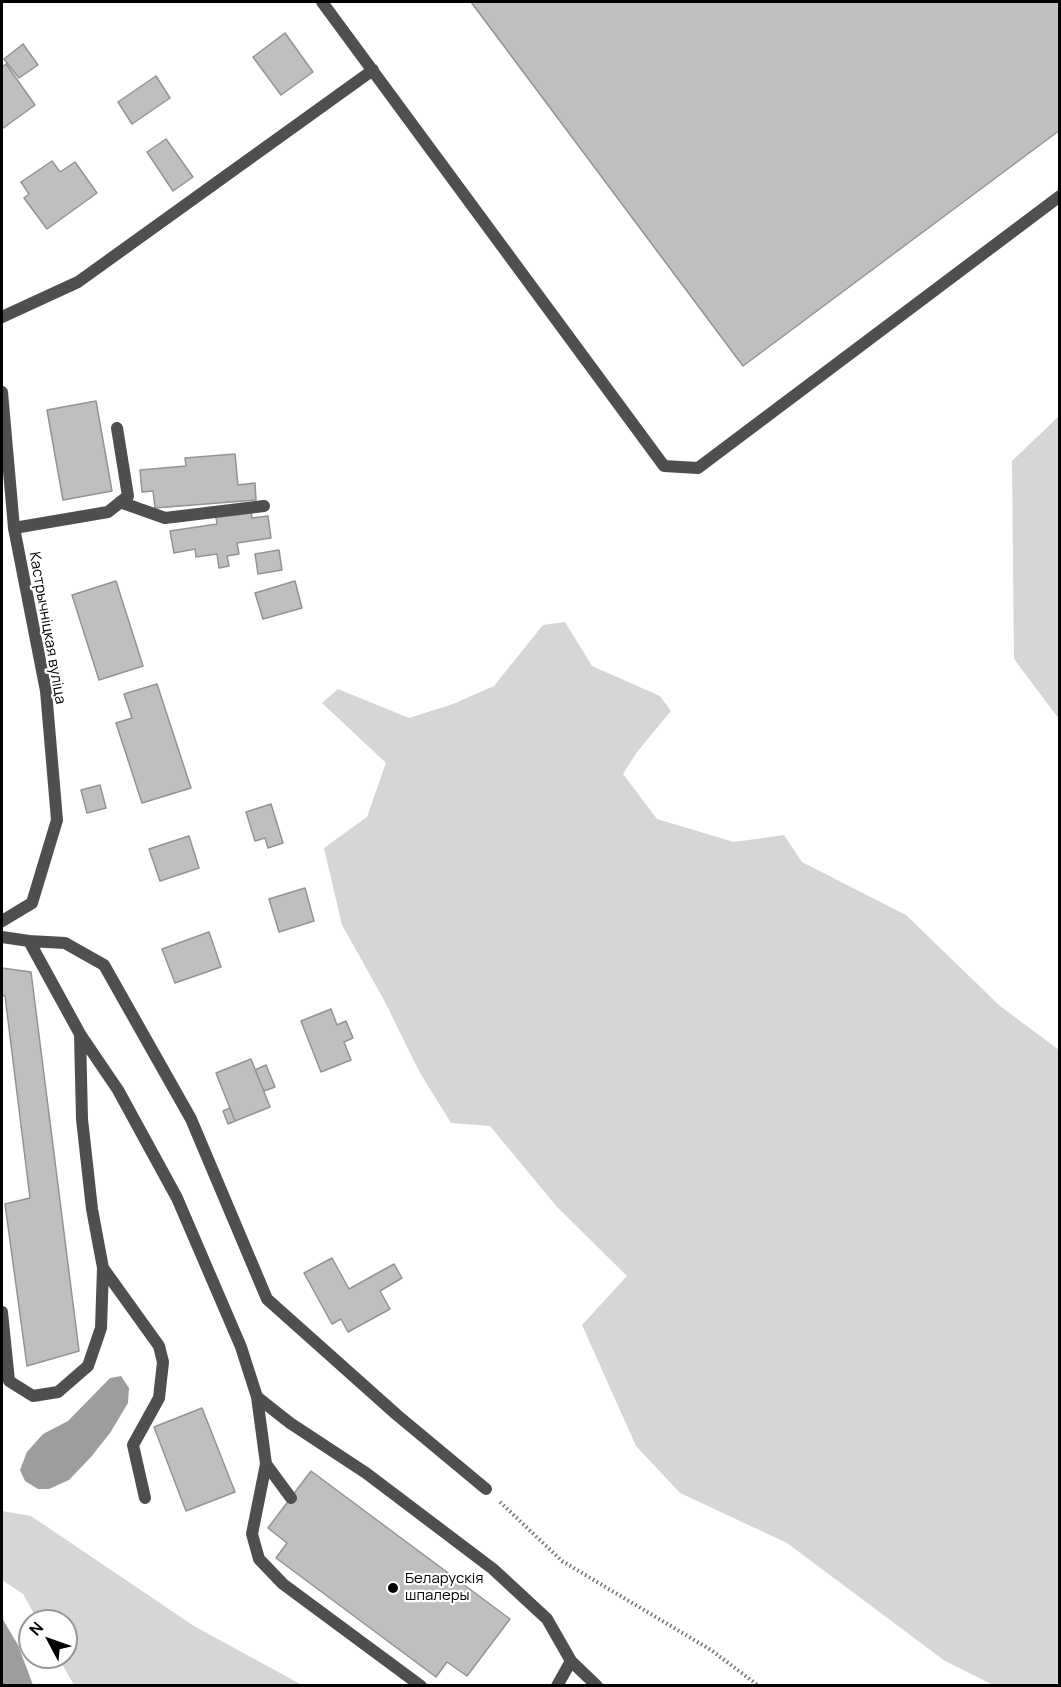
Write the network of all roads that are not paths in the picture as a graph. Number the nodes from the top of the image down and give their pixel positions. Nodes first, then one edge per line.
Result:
1 (322, 2) edge
2 (373, 70) junction
3 (1059, 196) edge
4 (2, 317) edge
5 (2, 392) edge
6 (117, 428) dead end
7 (120, 502) junction
8 (264, 506) dead end
9 (14, 528) junction
10 (2, 921) edge
11 (2, 937) edge
12 (29, 940) junction
13 (81, 1034) junction
14 (103, 1268) junction
15 (2, 1312) edge
16 (257, 1397) junction
17 (266, 1464) junction
18 (486, 1490) road end
19 (145, 1498) dead end
20 (291, 1498) dead end
21 (571, 1661) junction
22 (421, 1686) edge
23 (558, 1686) edge
24 (597, 1686) edge

1 - 2 street
2 - 3 street
2 - 4 street
5 - 9 street, Кастрычніцкая вуліца
6 - 7 street
7 - 8 street
7 - 9 street
9 - 10 street, Кастрычніцкая вуліца
11 - 12 street
12 - 13 street
12 - 18 street
13 - 14 street
13 - 16 street
14 - 15 street
14 - 19 street
16 - 17 street
16 - 21 street
17 - 20 street
17 - 22 street
21 - 23 street
21 - 24 street

